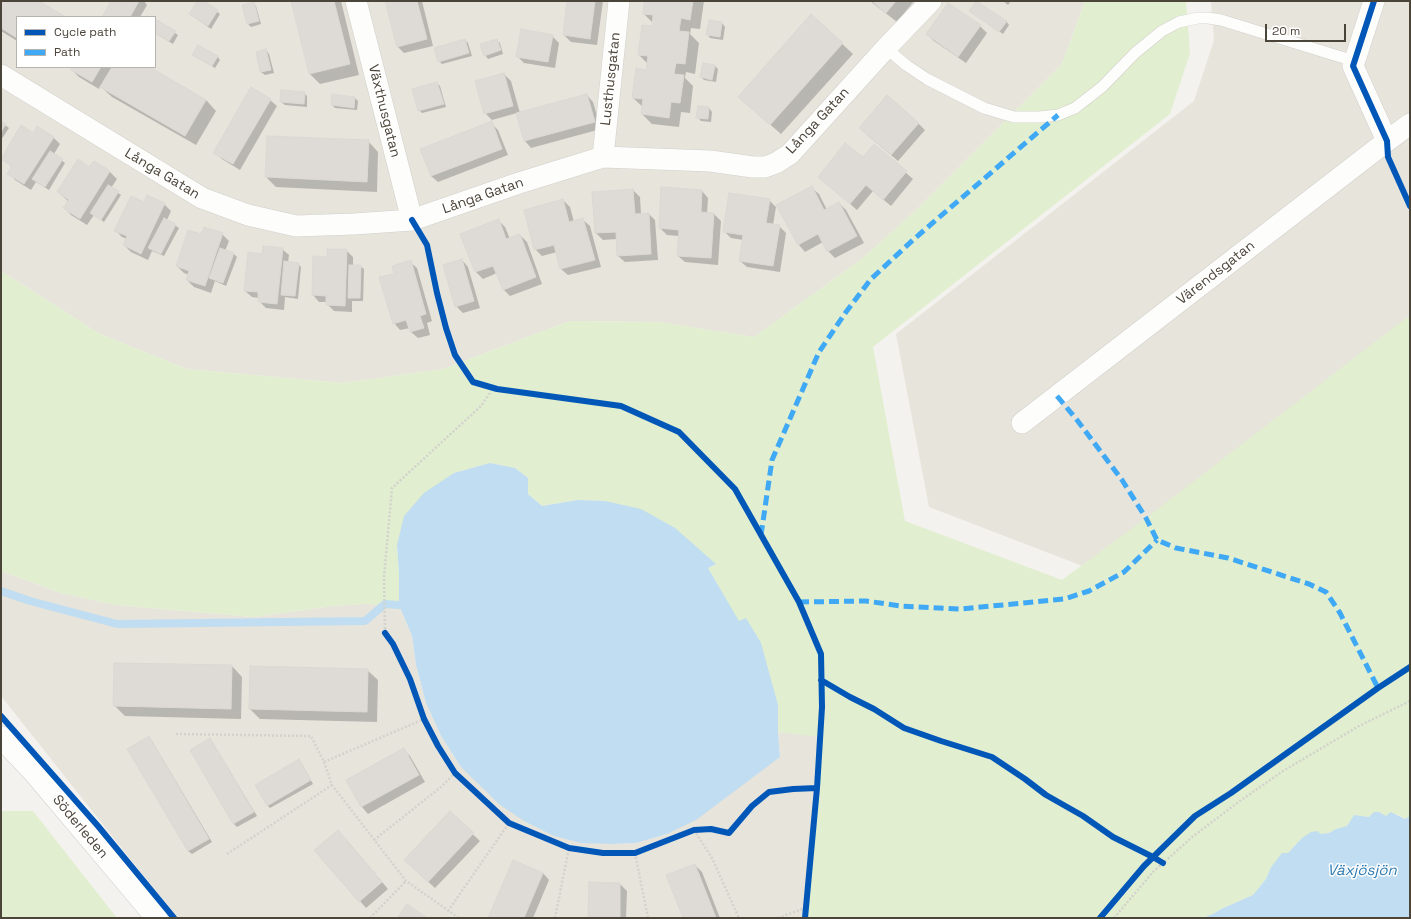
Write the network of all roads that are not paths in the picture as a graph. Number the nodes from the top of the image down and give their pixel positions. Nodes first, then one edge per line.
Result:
1 (356, 1) edge
2 (619, 1) edge
3 (931, 1) edge
4 (1374, 1) edge
5 (886, 48) junction
6 (1354, 61) junction
7 (1, 75) edge
8 (1410, 124) edge
9 (1387, 141) junction
10 (603, 157) junction
11 (412, 220) junction
12 (1022, 423) dead end
13 (1, 737) edge
14 (157, 918) edge

1 - 11 street, Växthusgatan
2 - 10 street, Lusthusgatan
3 - 5 street, Långa Gatan
4 - 6 street
5 - 6 lane
5 - 10 street, Långa Gatan
6 - 9 street
7 - 11 street, Långa Gatan
8 - 9 street, Värendsgatan
9 - 12 street, Värendsgatan
10 - 11 street, Långa Gatan
13 - 14 street, Söderleden

